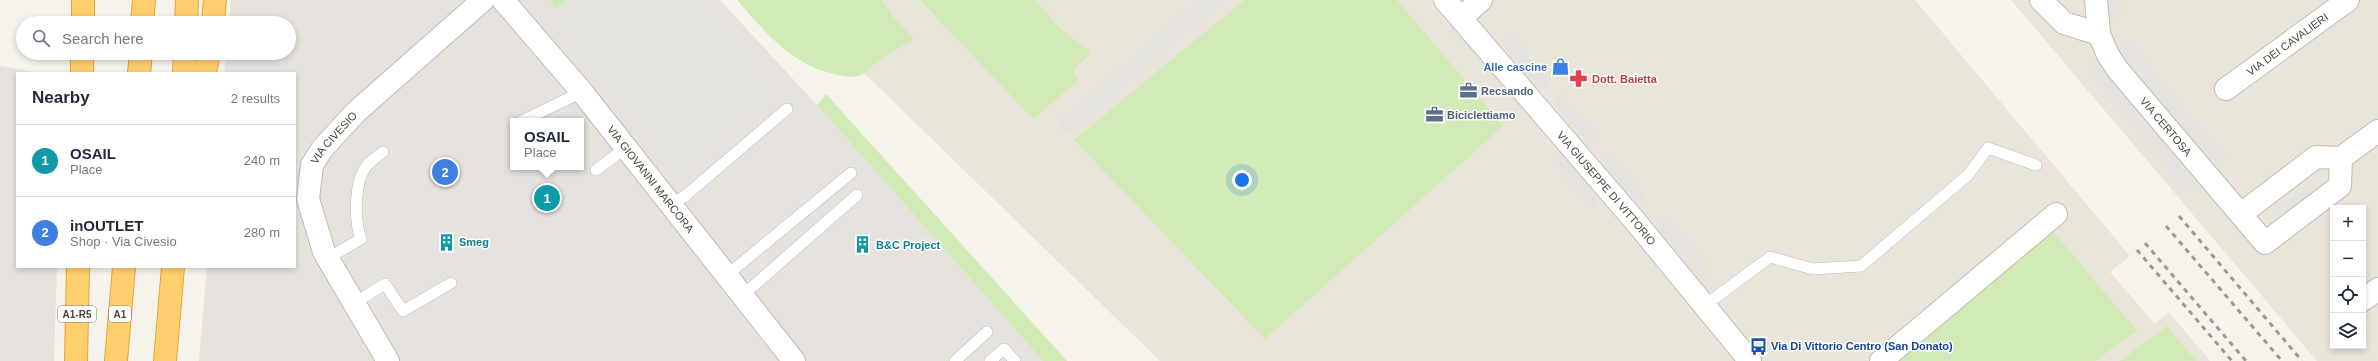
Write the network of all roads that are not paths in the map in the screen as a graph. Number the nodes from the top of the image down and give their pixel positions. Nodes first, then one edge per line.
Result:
1 (83, 0) edge
2 (144, 0) edge
3 (187, 0) edge
4 (215, 0) edge
5 (483, 0) edge
6 (503, 0) edge
7 (1445, 0) edge
8 (1481, 0) edge
9 (2041, 0) edge
10 (2096, 0) edge
11 (2348, 0) edge
12 (83, 16) edge
13 (143, 16) edge
14 (186, 16) edge
15 (214, 16) edge
16 (1461, 18) junction
17 (2099, 34) junction
18 (82, 60) edge
19 (140, 60) edge
20 (185, 60) edge
21 (208, 60) edge
22 (82, 72) edge
23 (139, 72) edge
24 (184, 72) edge
25 (205, 72) edge
26 (2226, 89) dead end
27 (582, 92) junction
28 (787, 110) dead end
29 (528, 118) edge
30 (2378, 131) edge
31 (627, 147) junction
32 (382, 152) dead end
33 (2341, 158) junction
34 (2036, 165) dead end
35 (596, 170) dead end
36 (851, 173) dead end
37 (858, 195) dead end
38 (672, 204) junction
39 (2056, 214) dead end
40 (2241, 214) junction
41 (328, 258) junction
42 (78, 268) edge
43 (124, 268) edge
44 (173, 268) edge
45 (727, 274) junction
46 (451, 283) dead end
47 (2378, 289) edge
48 (743, 295) junction
49 (2366, 298) edge
50 (353, 304) junction
51 (1704, 306) junction
52 (987, 332) dead end
53 (76, 361) edge
54 (116, 361) edge
55 (165, 361) edge
56 (388, 361) edge
57 (794, 361) edge
58 (954, 361) edge
59 (990, 361) edge
60 (1015, 361) edge
61 (1750, 361) edge
62 (1881, 361) edge

1 - 12 highway
2 - 13 highway
3 - 14 highway
4 - 15 highway
5 - 41 street, VIA CIVESIO
6 - 27 street, VIA GIOVANNI MARCORA
7 - 16 street, VIA GIUSEPPE DI VITTORIO
8 - 16 street
9 - 17 street
10 - 17 street, VIA CERTOSA
11 - 26 street, VIA DEI CAVALIERI
16 - 51 street, VIA GIUSEPPE DI VITTORIO
17 - 40 street, VIA CERTOSA
18 - 22 highway
19 - 23 highway
20 - 24 highway
21 - 25 highway
27 - 29 lane
27 - 31 street, VIA GIOVANNI MARCORA
28 - 38 lane
30 - 33 street
31 - 35 lane
31 - 38 street, VIA GIOVANNI MARCORA
32 - 41 lane
33 - 40 street
33 - 40 street, VIA CERTOSA
34 - 51 lane
36 - 45 lane
37 - 48 lane
38 - 45 street, VIA GIOVANNI MARCORA
39 - 62 street
41 - 50 street, VIA CIVESIO
42 - 53 highway, A1-R5
43 - 54 highway, A1
44 - 55 highway
45 - 48 street, VIA GIOVANNI MARCORA
46 - 50 lane
47 - 49 street
48 - 57 street, VIA GIOVANNI MARCORA
50 - 56 street, VIA CIVESIO
51 - 61 street, VIA GIUSEPPE DI VITTORIO
52 - 58 lane
59 - 60 lane

